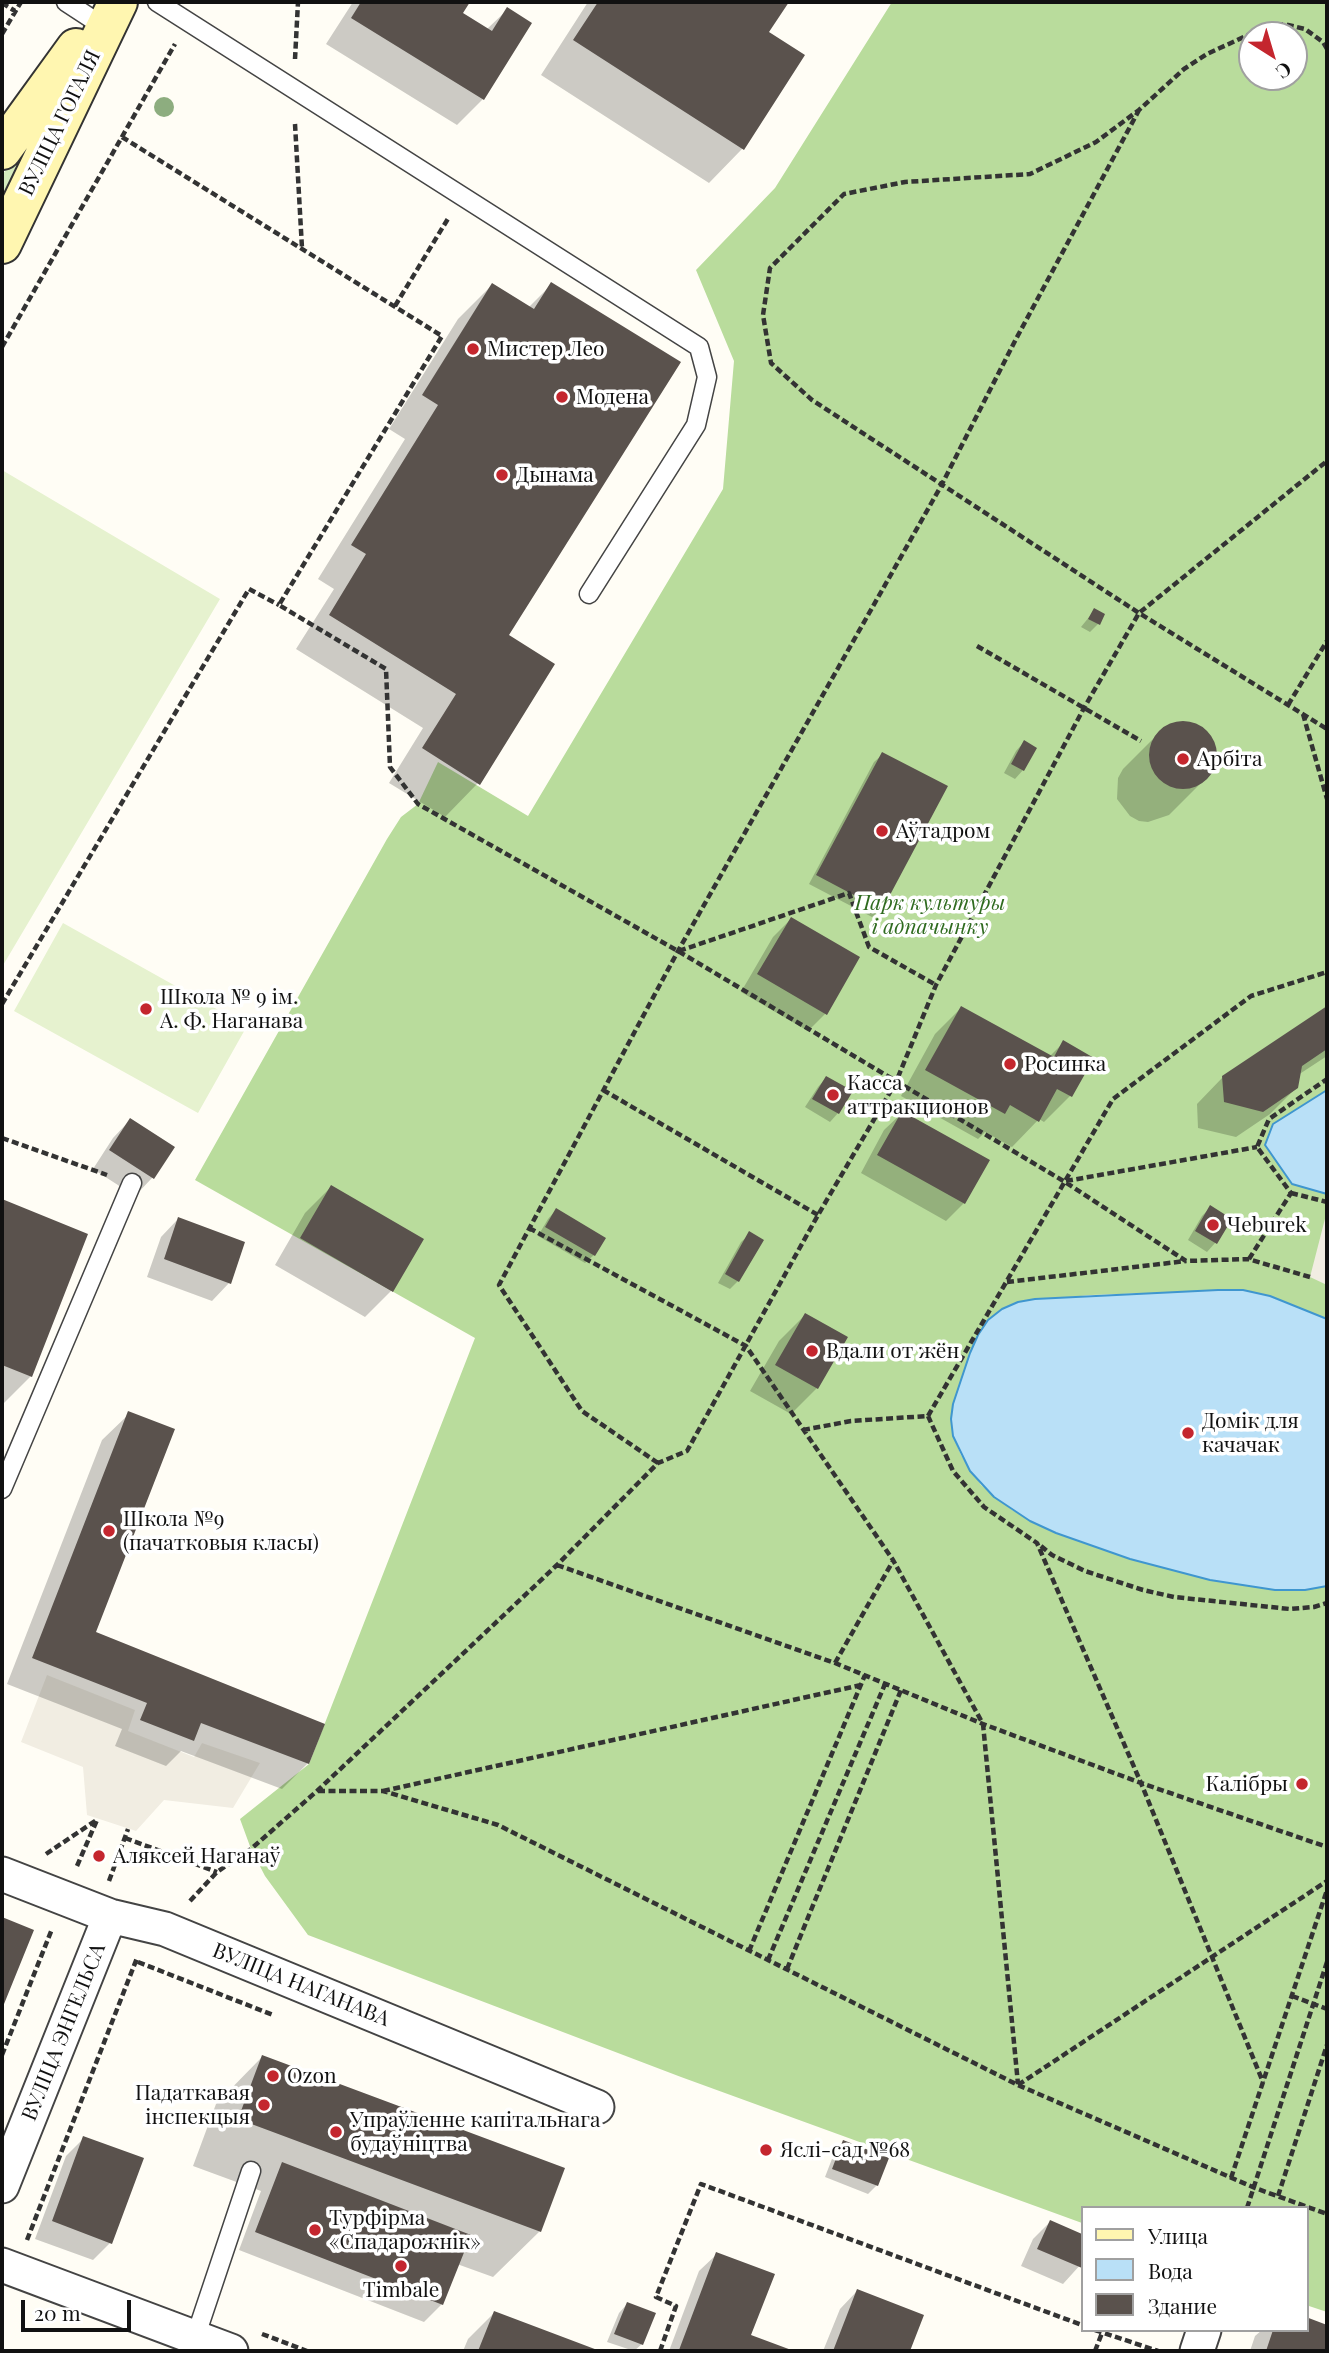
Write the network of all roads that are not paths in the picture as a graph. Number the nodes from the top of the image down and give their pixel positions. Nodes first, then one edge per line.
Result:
1 (157, 2) edge
2 (98, 7) edge
3 (2, 150) edge
4 (2, 244) edge
5 (589, 594) dead end
6 (132, 1183) road end
7 (2, 1489) edge
8 (2, 1874) edge
9 (108, 1902) junction
10 (597, 2107) dead end
11 (251, 2171) dead end
12 (2, 2186) edge
13 (8, 2268) edge
14 (1203, 2332) edge
15 (195, 2338) junction
16 (231, 2351) edge
17 (1197, 2351) edge

1 - 5 lane
2 - 3 main road, ВУЛІЦА ГОГАЛЯ
2 - 4 main road, ВУЛІЦА ГОГАЛЯ
6 - 7 lane
8 - 9 street, ВУЛІЦА НАГАНАВА
9 - 10 street, ВУЛІЦА НАГАНАВА
9 - 12 street, ВУЛІЦА ЭНГЕЛЬСА
11 - 15 lane
13 - 15 street
14 - 17 street
15 - 16 street

